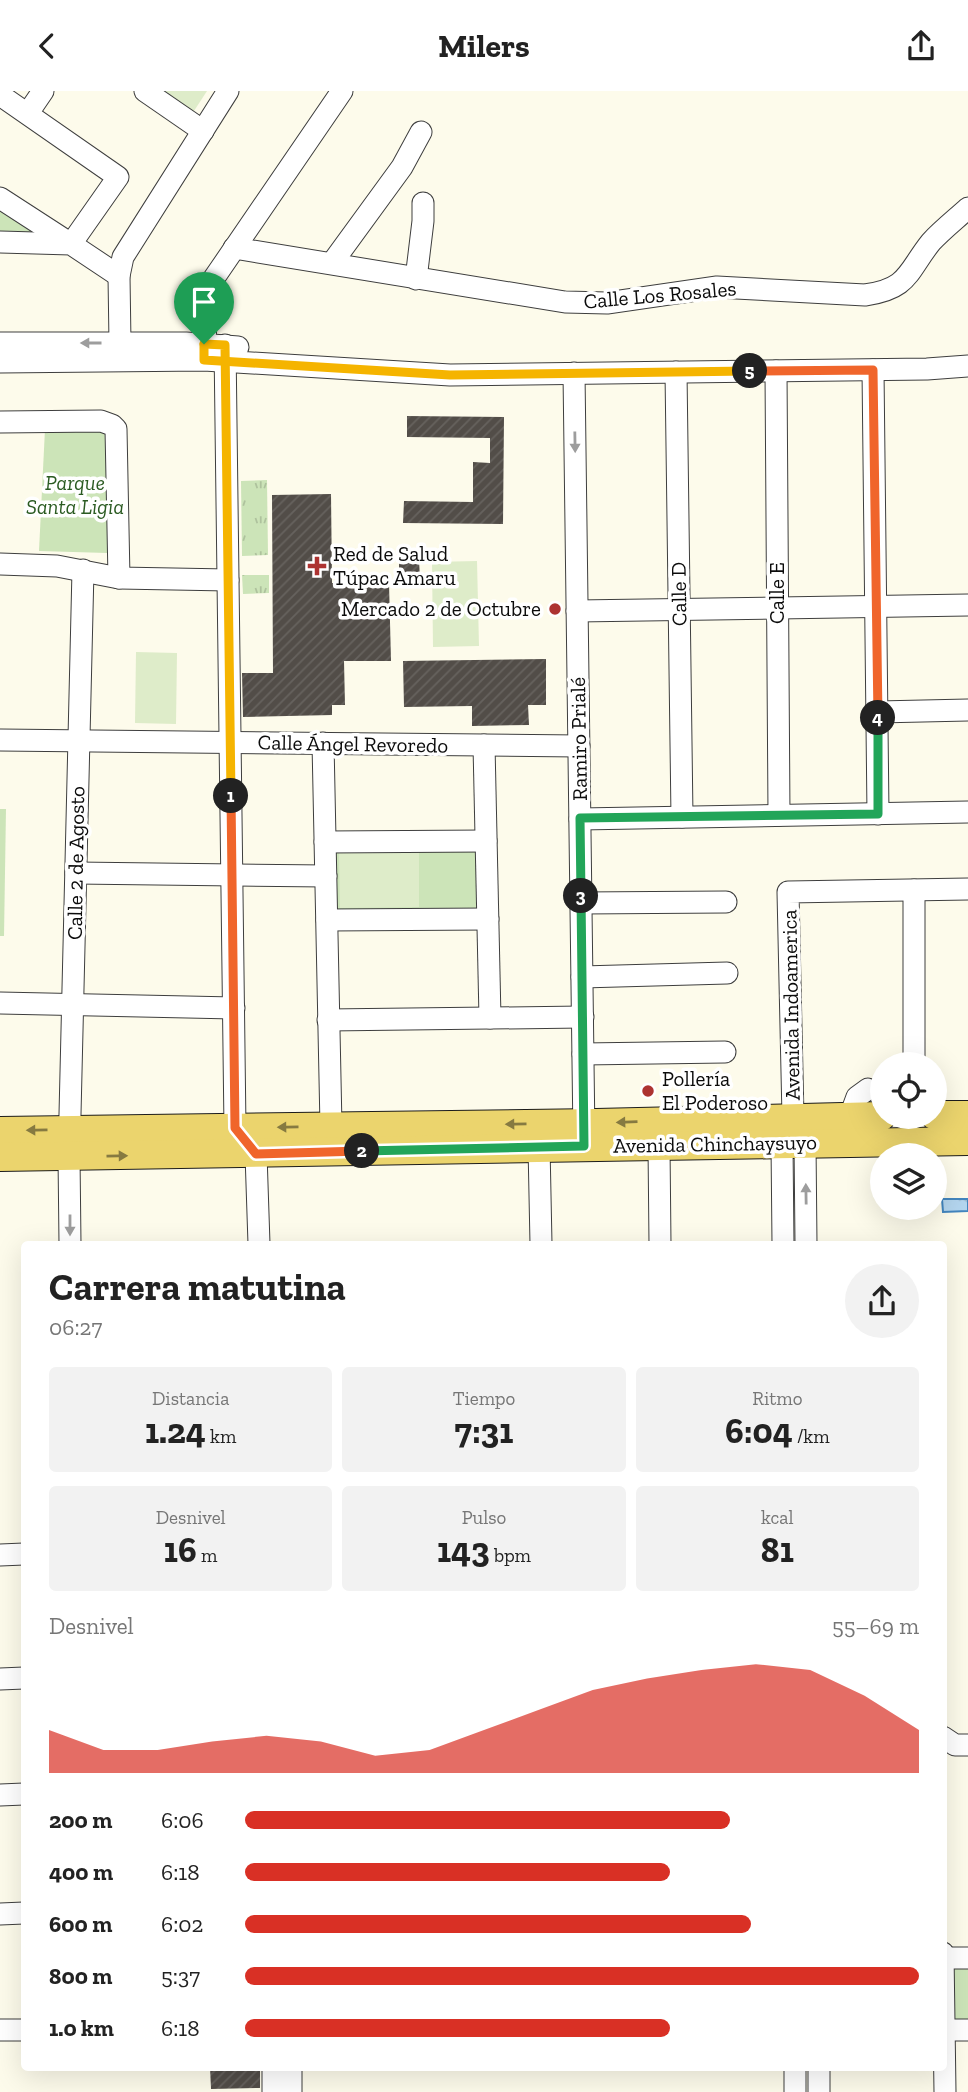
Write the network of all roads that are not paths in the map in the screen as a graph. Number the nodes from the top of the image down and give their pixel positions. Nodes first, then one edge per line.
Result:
1 (43, 91) edge
2 (228, 91) edge
3 (342, 91) edge
4 (149, 92) edge
5 (0, 95) edge
6 (28, 113) junction
7 (203, 131) junction
8 (421, 132) dead end
9 (0, 198) edge
10 (423, 203) dead end
11 (968, 208) edge
12 (0, 242) edge
13 (71, 244) junction
14 (234, 248) junction
15 (332, 263) junction
16 (119, 276) junction
17 (416, 279) junction
18 (120, 343) junction
19 (0, 344) edge
20 (215, 352) junction
21 (0, 362) edge
22 (968, 366) edge
23 (873, 370) junction
24 (776, 371) junction
25 (676, 372) junction
26 (574, 373) junction
27 (0, 422) edge
28 (0, 564) edge
29 (83, 570) junction
30 (119, 578) junction
31 (228, 580) junction
32 (968, 605) edge
33 (876, 607) junction
34 (777, 608) junction
35 (680, 610) junction
36 (577, 611) junction
37 (968, 710) edge
38 (878, 712) junction
39 (0, 740) edge
40 (79, 741) junction
41 (230, 742) junction
42 (323, 743) junction
43 (484, 745) junction
44 (579, 746) junction
45 (968, 813) edge
46 (878, 814) junction
47 (779, 815) junction
48 (682, 817) junction
49 (580, 818) junction
50 (486, 841) junction
51 (325, 842) junction
52 (76, 873) junction
53 (232, 876) junction
54 (326, 876) junction
55 (968, 889) edge
56 (914, 890) junction
57 (726, 902) dead end
58 (581, 903) junction
59 (488, 919) junction
60 (327, 920) junction
61 (727, 973) dead end
62 (582, 977) junction
63 (0, 1003) edge
64 (73, 1004) junction
65 (234, 1008) junction
66 (583, 1017) junction
67 (490, 1018) junction
68 (328, 1020) junction
69 (725, 1052) dead end
70 (914, 1052) edge
71 (583, 1054) junction
72 (867, 1089) dead end
73 (947, 1115) edge
74 (968, 1115) edge
75 (870, 1116) edge
76 (793, 1117) junction
77 (850, 1117) junction
78 (331, 1126) junction
79 (235, 1128) junction
80 (0, 1131) edge
81 (584, 1135) junction
82 (968, 1141) edge
83 (70, 1143) junction
84 (793, 1144) junction
85 (539, 1146) junction
86 (659, 1146) junction
87 (256, 1154) junction
88 (0, 1157) edge
89 (70, 1241) edge
90 (259, 1241) edge
91 (541, 1241) edge
92 (660, 1241) edge
93 (783, 1241) edge
94 (806, 1241) edge
95 (21, 1554) edge
96 (0, 1555) edge
97 (21, 1678) edge
98 (0, 1679) edge
99 (947, 1740) edge
100 (968, 1745) edge
101 (0, 1794) edge
102 (21, 1794) edge
103 (21, 1913) edge
104 (0, 1914) edge
105 (947, 1958) edge
106 (968, 1958) edge
107 (0, 2030) edge
108 (21, 2030) edge
109 (947, 2030) edge
110 (968, 2030) edge
111 (273, 2071) edge
112 (291, 2071) edge
113 (795, 2071) edge
114 (805, 2071) edge
115 (819, 2071) edge
116 (945, 2071) edge
117 (273, 2092) edge
118 (291, 2092) edge
119 (795, 2092) edge
120 (805, 2092) edge
121 (819, 2092) edge
122 (945, 2092) edge

1 - 6 street
2 - 7 street
3 - 14 street
4 - 7 street
5 - 6 street
6 - 13 street
7 - 16 street
8 - 15 street
9 - 13 street
10 - 17 street
11 - 17 street, Calle Los Rosales
12 - 13 street
13 - 16 street
14 - 15 street, Calle Los Rosales
14 - 20 street
15 - 17 street, Calle Los Rosales
16 - 18 street
18 -> 19 street
18 - 20 street
20 - 21 street
20 - 26 street
20 - 31 street
22 - 23 street
23 - 24 street
23 - 33 street
24 - 25 street
24 - 34 street, Calle E
25 - 26 street
25 - 35 street, Calle D
26 -> 36 street, Ramiro Prialé
27 - 30 street
28 - 29 street
29 - 30 street
29 - 40 street, Calle 2 de Agosto
30 - 31 street
31 - 41 street
32 - 33 street
33 - 34 street
33 - 38 street
34 - 35 street
34 - 47 street, Calle E
35 - 36 street
35 - 48 street, Calle D
36 - 44 street, Ramiro Prialé
37 - 38 street
38 - 46 street
39 - 40 street, Calle Ángel Revoredo
40 - 41 street, Calle Ángel Revoredo
40 - 52 street, Calle 2 de Agosto
41 - 42 street, Calle Ángel Revoredo
41 - 53 street
42 - 43 street, Calle Ángel Revoredo
42 - 51 street
43 - 44 street, Calle Ángel Revoredo
43 - 50 street
44 - 49 street, Ramiro Prialé
45 - 46 street
46 - 47 street
47 - 48 street
48 - 49 street
49 - 58 street, Ramiro Prialé
50 - 51 street
50 - 59 street
51 - 54 street
52 - 53 street
52 - 64 street, Calle 2 de Agosto
53 - 54 street
53 - 65 street
54 - 60 street
55 - 56 street
56 - 70 street
56 - 76 street, Avenida Indoamerica
57 - 58 street
58 - 62 street, Ramiro Prialé
59 - 60 street
59 - 67 street
60 - 68 street
61 - 62 street
62 - 66 street, Ramiro Prialé
63 - 64 street
64 - 65 street
64 - 83 street, Calle 2 de Agosto
65 - 79 street
66 - 67 street
66 - 71 street, Ramiro Prialé
67 - 68 street
68 - 78 street
69 - 71 street
71 - 81 street, Ramiro Prialé
72 - 77 street
73 - 74 main road
75 - 77 main road, Avenida Chinchaysuyo
76 - 77 main road, Avenida Chinchaysuyo
76 -> 81 main road, Avenida Chinchaysuyo
76 - 84 street, Avenida Indoamerica
78 -> 79 main road, Avenida Chinchaysuyo
81 -> 78 main road, Avenida Chinchaysuyo
79 - 83 main road, Avenida Chinchaysuyo
79 - 87 street
83 -> 80 main road, Avenida Chinchaysuyo
81 - 85 main road, Avenida Chinchaysuyo
81 - 86 main road, Avenida Chinchaysuyo
82 - 84 main road, Avenida Chinchaysuyo
83 -> 87 main road, Avenida Chinchaysuyo
83 - 88 main road, Avenida Chinchaysuyo
83 -> 89 street, Calle 2 de Agosto
84 - 86 main road, Avenida Chinchaysuyo
84 - 93 street, Avenida Indoamerica
94 -> 84 street, Avenida Indoamerica
85 - 87 main road, Avenida Chinchaysuyo
85 - 91 street
86 - 92 street
87 - 90 street
95 - 96 street
97 - 98 street
99 - 100 street
101 - 102 street
103 - 104 street
105 - 106 street
107 - 108 street
109 - 110 street
111 - 117 street
112 - 118 street
113 - 119 street
114 - 120 street
115 - 121 street
116 - 122 street

